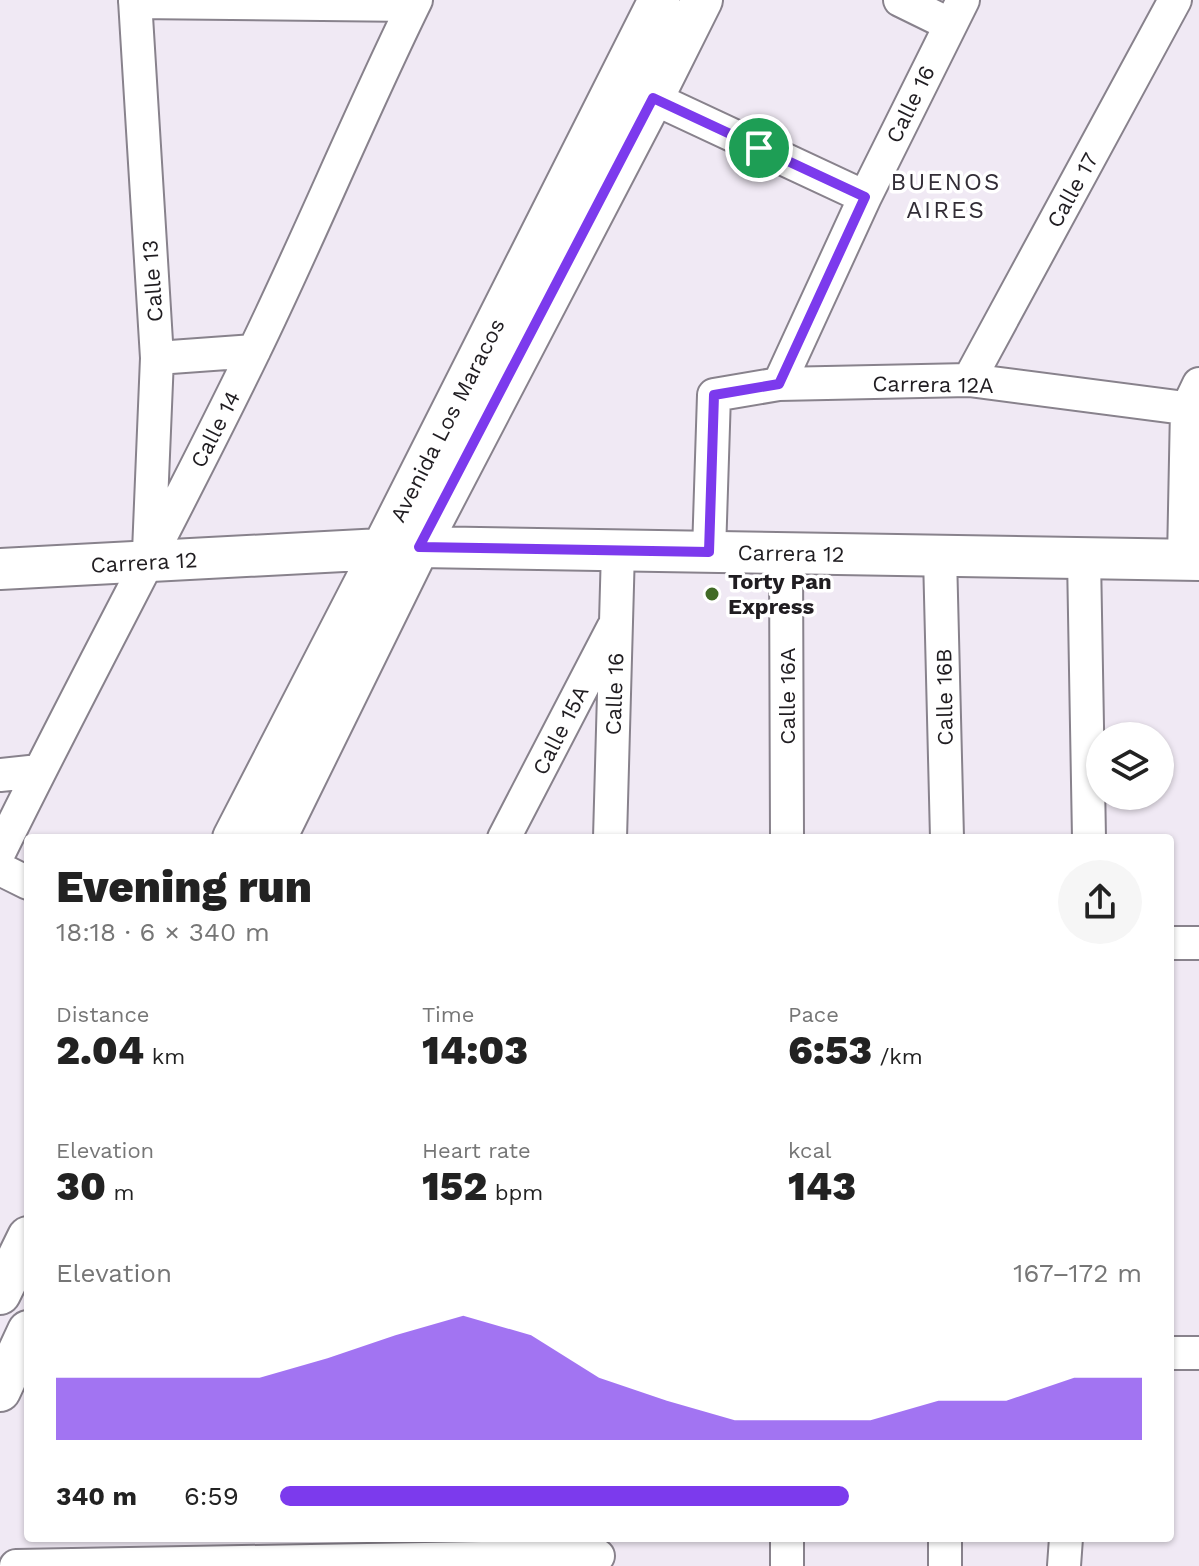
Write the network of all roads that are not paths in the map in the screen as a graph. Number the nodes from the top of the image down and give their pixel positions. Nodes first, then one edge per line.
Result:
1 (659, 0) edge
2 (702, 0) edge
3 (900, 0) edge
4 (1175, 0) edge
5 (135, 1) edge
6 (414, 3) edge
7 (956, 12) edge
8 (653, 98) junction
9 (865, 197) junction
10 (254, 351) junction
11 (157, 358) junction
12 (969, 380) junction
13 (779, 384) junction
14 (1195, 401) edge
15 (400, 548) junction
16 (618, 550) junction
17 (709, 552) junction
18 (786, 553) junction
19 (940, 556) junction
20 (1084, 558) junction
21 (1191, 559) edge
22 (149, 562) junction
23 (0, 569) edge
24 (616, 621) junction
25 (39, 771) junction
26 (0, 775) edge
27 (235, 834) edge
28 (278, 834) edge
29 (506, 834) edge
30 (610, 834) edge
31 (787, 834) edge
32 (947, 834) edge
33 (1089, 834) edge
34 (0, 851) edge
35 (0, 869) edge
36 (24, 881) edge
37 (1174, 943) edge
38 (1199, 943) edge
39 (15, 1246) edge
40 (0, 1294) edge
41 (24, 1340) edge
42 (1174, 1353) edge
43 (1199, 1353) edge
44 (0, 1391) edge
45 (787, 1542) edge
46 (945, 1542) edge
47 (1066, 1542) edge
48 (328, 1549) edge
49 (147, 1551) edge
50 (598, 1553) edge
51 (262, 1564) edge
52 (101, 1565) edge
53 (16, 1566) edge
54 (787, 1566) edge
55 (945, 1566) edge
56 (1064, 1566) edge

1 - 15 street, Avenida Los Maracos
2 - 8 street, Avenida Los Maracos
3 - 7 street
4 - 12 street, Calle 17
5 - 6 street
5 - 11 street, Calle 13
6 - 10 street, Calle 14
7 - 9 street, Calle 16
8 - 9 street
8 - 15 street, Avenida Los Maracos
9 - 13 street, Calle 16
10 - 11 street
10 - 22 street, Calle 14
11 - 22 street, Calle 13
12 - 13 street, Carrera 12A
12 - 14 street, Carrera 12A
13 - 17 street, Carrera 12A
14 - 21 street
15 - 16 street, Carrera 12
15 - 22 street, Carrera 12
15 - 27 street, Avenida Los Maracos
15 - 28 street, Avenida Los Maracos
16 - 17 street, Carrera 12
16 - 24 street, Calle 16
17 - 18 street, Carrera 12
18 - 19 street, Carrera 12
18 - 31 street, Calle 16A
19 - 20 street, Carrera 12
19 - 32 street, Calle 16B
20 - 21 street, Carrera 12
20 - 33 street
22 - 23 street, Carrera 12
22 - 25 street, Calle 14
24 - 29 street, Calle 15A
24 - 30 street, Calle 16
25 - 26 street
25 - 34 street, Calle 14
35 - 36 street
37 - 38 street
39 - 40 street
41 - 44 street
42 - 43 street
45 - 54 street
46 - 55 street
47 - 56 street
48 - 50 street
48 - 51 street
49 - 51 street
49 - 52 street
52 - 53 street

